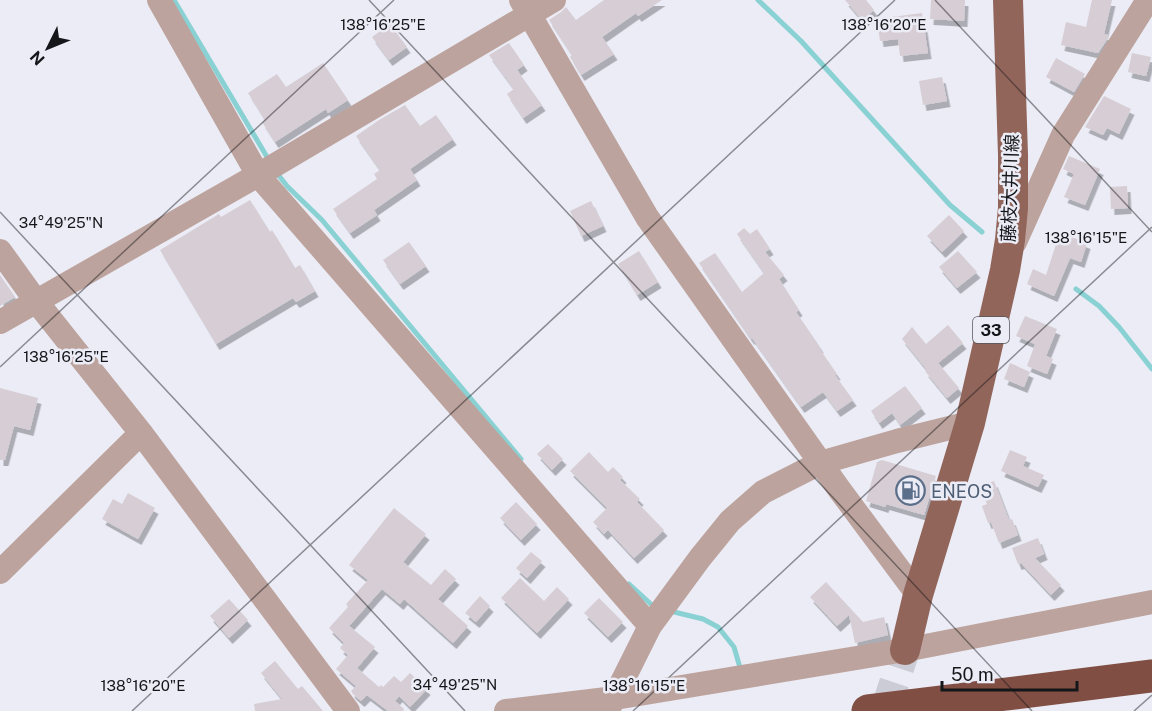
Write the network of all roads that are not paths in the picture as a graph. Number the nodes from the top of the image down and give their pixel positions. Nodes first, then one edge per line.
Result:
1 (159, 0) edge
2 (554, 0) edge
3 (1008, 0) edge
4 (1148, 0) edge
5 (525, 7) edge
6 (1013, 155) junction
7 (1047, 170) junction
8 (258, 175) junction
9 (0, 250) edge
10 (1005, 270) junction
11 (36, 301) junction
12 (0, 322) edge
13 (970, 423) junction
14 (141, 433) junction
15 (820, 463) junction
16 (0, 572) edge
17 (918, 595) junction
18 (1152, 602) edge
19 (650, 626) junction
20 (905, 650) junction
21 (1152, 676) edge
22 (611, 704) edge
23 (348, 711) edge
24 (506, 711) edge
25 (868, 711) edge

1 - 8 street
2 - 5 street
3 - 6 main road, 藤枝大井川線 / 33
4 - 7 street
5 - 8 street
5 - 15 street
6 - 7 street
6 - 10 main road, 藤枝大井川線 / 33
7 - 10 street
8 - 11 street
8 - 19 street
9 - 11 street
10 - 13 main road, 藤枝大井川線 / 33
11 - 12 street
11 - 14 street
13 - 15 street
13 - 17 main road, 藤枝大井川線 / 33
14 - 16 street
14 - 23 street
15 - 17 street
15 - 19 street
17 - 20 main road, 藤枝大井川線 / 33
18 - 20 street
19 - 22 street
20 - 22 street
21 - 25 highway
22 - 24 street

